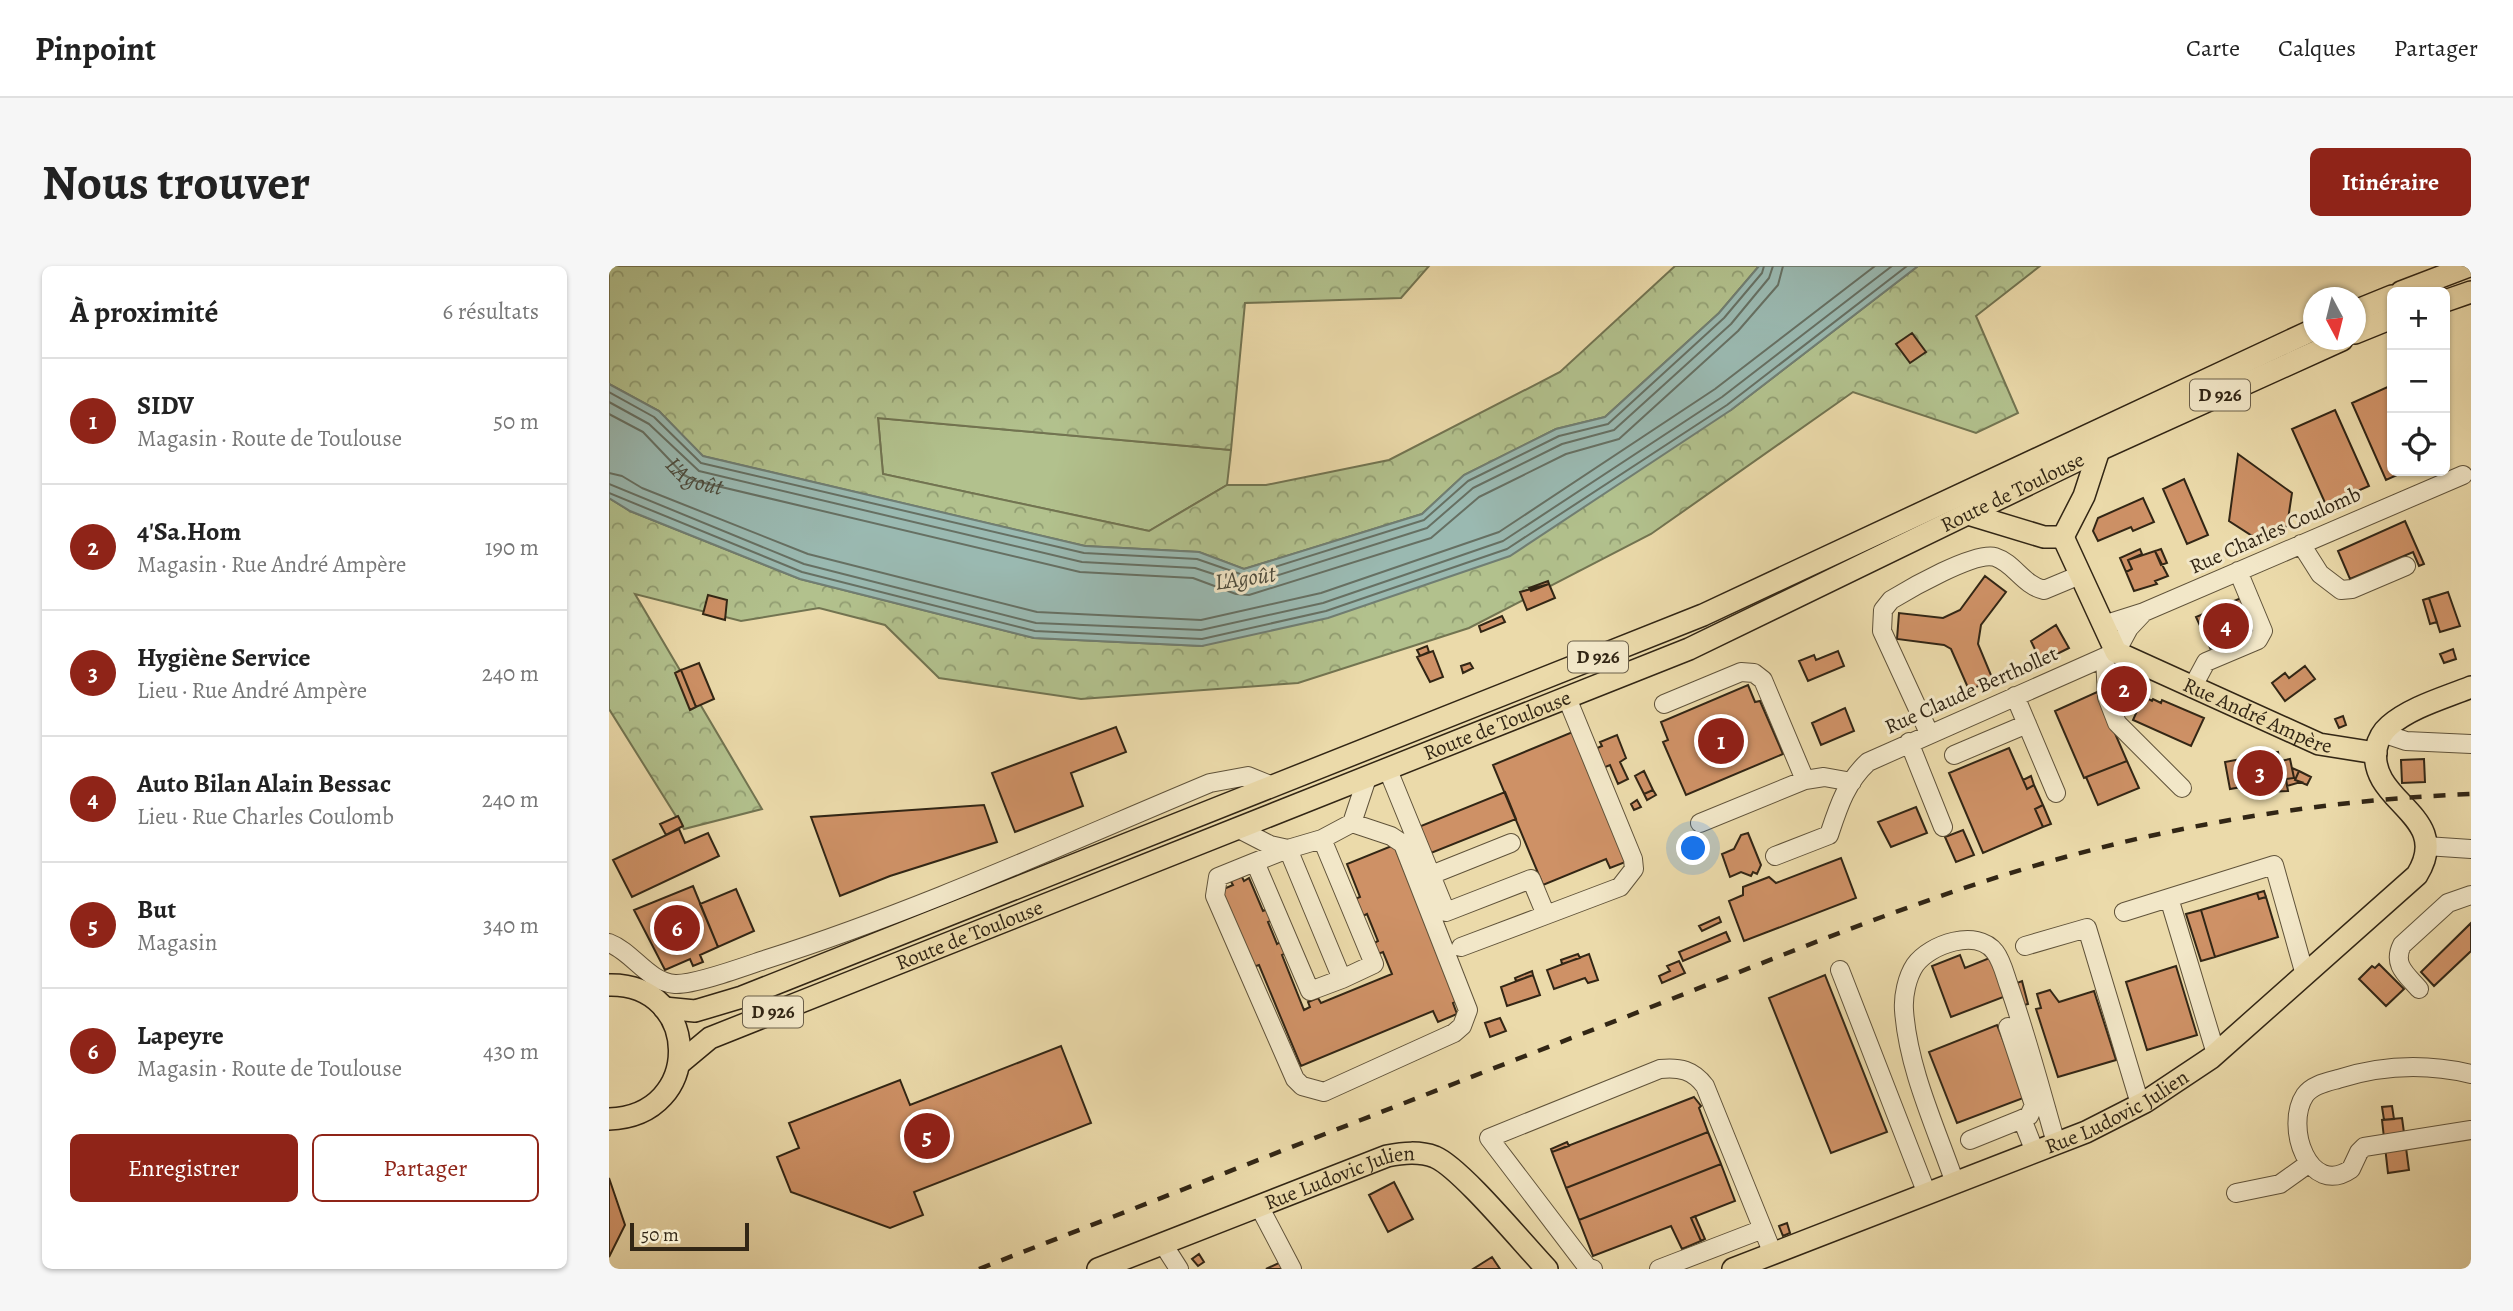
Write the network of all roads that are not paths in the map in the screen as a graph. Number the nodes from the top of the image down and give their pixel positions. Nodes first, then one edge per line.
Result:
1 (2469, 266) edge
2 (2414, 287) edge
3 (2471, 292) edge
4 (2387, 298) edge
5 (2450, 299) edge
6 (2366, 307) edge
7 (2387, 320) edge
8 (2366, 329) edge
9 (2303, 335) edge
10 (2320, 350) edge
11 (2099, 450) junction
12 (2463, 475) dead end
13 (1968, 514) junction
14 (2063, 537) junction
15 (2301, 544) junction
16 (2406, 566) dead end
17 (2238, 571) junction
18 (2080, 575) junction
19 (2144, 612) junction
20 (2103, 625) junction
21 (2110, 654) junction
22 (2471, 687) edge
23 (2192, 688) junction
24 (2015, 696) junction
25 (1567, 698) junction
26 (1664, 704) dead end
27 (1960, 720) junction
28 (2027, 724) junction
29 (1929, 733) junction
30 (1909, 742) junction
31 (2379, 743) junction
32 (2471, 744) edge
33 (1972, 747) junction
34 (1954, 755) dead end
35 (1388, 770) junction
36 (1367, 778) junction
37 (1805, 780) junction
38 (1852, 782) junction
39 (1270, 785) junction
40 (2182, 788) dead end
41 (2056, 793) dead end
42 (1352, 823) junction
43 (1700, 823) dead end
44 (1943, 827) dead end
45 (1239, 829) junction
46 (1322, 839) junction
47 (1511, 843) dead end
48 (2426, 846) junction
49 (1288, 849) junction
50 (2471, 849) edge
51 (1775, 856) dead end
52 (1255, 862) junction
53 (1431, 875) junction
54 (2471, 895) edge
55 (2169, 898) junction
56 (2124, 912) dead end
57 (1546, 915) junction
58 (609, 943) edge
59 (2025, 946) dead end
60 (1461, 947) dead end
61 (1840, 970) dead end
62 (2305, 975) junction
63 (1342, 978) junction
64 (612, 984) edge
65 (2419, 989) dead end
66 (664, 1008) junction
67 (2008, 1027) dead end
68 (2216, 1054) junction
69 (680, 1063) junction
70 (2471, 1074) edge
71 (2140, 1104) junction
72 (609, 1119) edge
73 (2022, 1119) junction
74 (2471, 1130) edge
75 (1970, 1140) dead end
76 (2056, 1143) junction
77 (2035, 1152) junction
78 (2308, 1164) junction
79 (1955, 1183) junction
80 (1927, 1194) junction
81 (2236, 1194) dead end
82 (1259, 1206) junction
83 (1763, 1229) junction
84 (1163, 1244) junction
85 (1764, 1261) edge
86 (1098, 1269) edge
87 (1179, 1269) edge
88 (1291, 1269) edge
89 (1547, 1269) edge
90 (1593, 1269) edge
91 (1659, 1269) edge
92 (1733, 1269) edge

1 - 2 main road
3 - 5 main road
4 - 6 main road
7 - 8 main road
9 - 39 main road, Route de Toulouse / D 926
10 - 11 main road, Route de Toulouse / D 926
11 - 13 main road, Route de Toulouse / D 926
11 - 14 main road
12 - 15 street, Rue Charles Coulomb
13 - 14 main road
13 - 25 main road, Route de Toulouse / D 926
14 - 18 main road
15 - 16 street
15 - 17 street, Rue Charles Coulomb
17 - 19 street, Rue Charles Coulomb
17 - 23 street
18 - 20 main road
18 - 29 street
19 - 20 street, Rue Charles Coulomb
19 - 21 street, Rue Charles Coulomb
20 - 21 main road
21 - 23 main road, Rue André Ampère
21 - 24 street, Rue Claude Berthollet
21 - 40 street
22 - 31 main road
23 - 31 main road, Rue André Ampère
24 - 27 street, Rue Claude Berthollet
24 - 28 street
25 - 35 main road, Route de Toulouse / D 926
25 - 57 street
26 - 37 street
27 - 29 street, Rue Claude Berthollet
27 - 33 street
28 - 33 street
28 - 41 street
29 - 30 street, Rue Claude Berthollet
30 - 38 street, Rue Claude Berthollet
30 - 44 street
31 - 32 street
31 - 48 main road
33 - 34 street
35 - 36 main road, Route de Toulouse / D 926
35 - 53 street
36 - 42 street
36 - 45 main road, Route de Toulouse / D 926
37 - 38 street
37 - 43 street
38 - 51 street, Rue Claude Berthollet
39 - 58 street
39 - 66 main road, Route de Toulouse / D 926
42 - 46 street
42 - 52 street
45 - 49 street
45 - 69 main road, Route de Toulouse / D 926
46 - 49 street
46 - 63 street
47 - 53 street
48 - 50 street
48 - 62 main road, Rue Ludovic Julien
49 - 52 street
49 - 63 street
52 - 63 street
53 - 57 street
54 - 65 street
55 - 56 street
55 - 62 street
55 - 68 street
57 - 60 street
59 - 71 street
61 - 80 street
62 - 68 main road, Rue Ludovic Julien
64 - 66 main road, D 926
66 - 69 main road
67 - 73 street
68 - 71 main road, Rue Ludovic Julien
69 - 72 main road, D 926
70 - 78 street
71 - 76 main road, Rue Ludovic Julien
73 - 75 street
73 - 77 street
74 - 78 street
76 - 77 main road, Rue Ludovic Julien
76 - 79 street
77 - 79 main road, Rue Ludovic Julien
78 - 81 street
79 - 80 main road, Rue Ludovic Julien
80 - 85 main road, Rue Ludovic Julien
82 - 84 main road, Rue Ludovic Julien
82 - 88 street
82 - 89 main road, Rue Ludovic Julien
83 - 85 street
83 - 90 street
83 - 91 street
84 - 86 main road, Rue Ludovic Julien
84 - 87 street
85 - 92 main road, Rue Ludovic Julien

